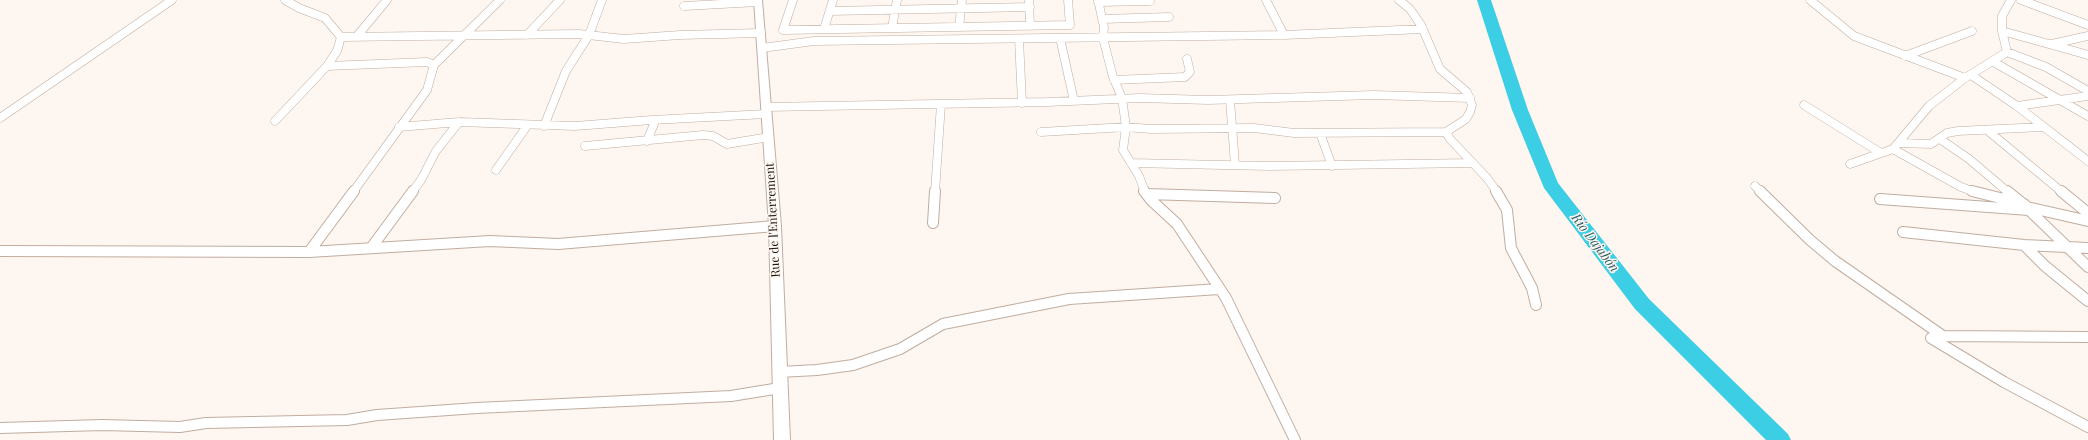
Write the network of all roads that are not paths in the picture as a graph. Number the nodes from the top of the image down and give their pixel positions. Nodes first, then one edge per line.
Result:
1 (172, 0) edge
2 (285, 0) edge
3 (387, 0) edge
4 (500, 0) edge
5 (560, 0) edge
6 (602, 0) edge
7 (793, 0) edge
8 (832, 0) edge
9 (897, 0) edge
10 (962, 0) edge
11 (1068, 0) edge
12 (1266, 0) edge
13 (1399, 0) edge
14 (1810, 0) edge
15 (2011, 0) edge
16 (2021, 0) edge
17 (758, 1) edge
18 (1098, 1) edge
19 (1150, 1) dead end
20 (1029, 4) edge
21 (684, 6) dead end
22 (961, 8) junction
23 (896, 10) junction
24 (830, 11) junction
25 (1169, 17) dead end
26 (1102, 19) junction
27 (2088, 25) edge
28 (1030, 26) junction
29 (959, 27) junction
30 (892, 28) junction
31 (1423, 29) junction
32 (824, 30) junction
33 (1972, 31) dead end
34 (2002, 31) junction
35 (761, 34) junction
36 (527, 35) junction
37 (1284, 35) junction
38 (341, 36) junction
39 (357, 36) junction
40 (462, 36) junction
41 (589, 36) junction
42 (2088, 36) edge
43 (1060, 38) junction
44 (1103, 38) junction
45 (1019, 39) junction
46 (2051, 44) junction
47 (762, 48) junction
48 (2007, 52) junction
49 (2088, 55) edge
50 (1905, 56) junction
51 (1187, 59) dead end
52 (1992, 61) junction
53 (434, 65) junction
54 (327, 66) junction
55 (1968, 76) junction
56 (1114, 80) junction
57 (2088, 91) edge
58 (2088, 96) edge
59 (1122, 98) junction
60 (1470, 98) junction
61 (1230, 100) junction
62 (2061, 100) junction
63 (1074, 101) junction
64 (1022, 102) junction
65 (941, 104) junction
66 (1804, 105) dead end
67 (2017, 106) junction
68 (766, 110) junction
69 (2088, 116) edge
70 (0, 118) edge
71 (652, 120) junction
72 (275, 121) dead end
73 (459, 122) junction
74 (527, 126) junction
75 (544, 126) junction
76 (399, 127) junction
77 (1126, 127) junction
78 (2042, 127) junction
79 (1233, 128) junction
80 (1987, 130) junction
81 (1041, 132) dead end
82 (1446, 132) junction
83 (1320, 133) junction
84 (768, 137) junction
85 (1940, 139) junction
86 (647, 140) junction
87 (585, 146) dead end
88 (1896, 146) junction
89 (1881, 153) junction
90 (2088, 161) edge
91 (1131, 163) junction
92 (1473, 163) junction
93 (1850, 164) dead end
94 (1235, 165) junction
95 (1332, 166) junction
96 (496, 170) dead end
97 (1755, 186) dead end
98 (1147, 194) junction
99 (1275, 198) dead end
100 (1880, 200) dead end
101 (2027, 207) junction
102 (2088, 213) edge
103 (2088, 221) edge
104 (933, 223) dead end
105 (775, 226) junction
106 (1903, 232) dead end
107 (2024, 245) junction
108 (2066, 247) junction
109 (371, 248) junction
110 (2088, 248) edge
111 (0, 252) edge
112 (309, 252) junction
113 (2088, 267) edge
114 (1219, 289) junction
115 (2088, 301) edge
116 (1536, 305) dead end
117 (1943, 336) junction
118 (2088, 337) edge
119 (779, 372) junction
120 (780, 388) junction
121 (0, 428) edge
122 (2088, 428) edge
123 (782, 440) edge
124 (1295, 440) edge

1 - 70 street
2 - 38 street
3 - 39 street
4 - 40 street
5 - 36 street
6 - 41 street
7 - 32 street
8 - 24 street
9 - 23 street
10 - 22 street
11 - 28 street
12 - 37 street
13 - 31 street
14 - 50 street
15 - 34 street
16 - 27 street
17 - 21 street
17 - 35 street, Rue de l'Enterrement
18 - 19 street
18 - 26 street
20 - 22 street
20 - 28 street
22 - 23 street
22 - 29 street
23 - 24 street
23 - 30 street
24 - 32 street
25 - 26 street
26 - 44 street
28 - 29 street
29 - 30 street
30 - 32 street
31 - 37 street
31 - 60 street
33 - 50 street
34 - 46 street
34 - 48 street
35 - 41 street
35 - 47 street, Rue de l'Enterrement
36 - 40 street
36 - 41 street
37 - 44 street
38 - 39 street
38 - 54 street
39 - 40 street
40 - 53 street
41 - 75 street
42 - 46 street
43 - 44 street
43 - 45 street
43 - 63 street
44 - 56 street
45 - 47 street
45 - 64 street
46 - 49 street
47 - 68 street, Rue de l'Enterrement
48 - 52 street
48 - 57 street
50 - 55 street
51 - 56 street
52 - 55 street
52 - 62 street
53 - 54 street
53 - 76 street
54 - 72 street
55 - 67 street
55 - 88 street
56 - 59 street
58 - 62 street
59 - 61 street
59 - 63 street
59 - 77 street
60 - 61 street
60 - 82 street
61 - 79 street
62 - 67 street
62 - 69 street
63 - 64 street
64 - 65 street
65 - 68 street
65 - 104 street
66 - 89 street
67 - 78 street
68 - 71 street
68 - 84 street, Rue de l'Enterrement
71 - 75 street
71 - 86 street
73 - 74 street
73 - 76 street
73 - 109 street
74 - 75 street
74 - 96 street
76 - 112 street
77 - 79 street
77 - 81 street
77 - 91 street
78 - 80 street
78 - 90 street
79 - 83 street
79 - 94 street
80 - 85 street
80 - 102 street
82 - 83 street
82 - 92 street
83 - 95 street
84 - 86 street
84 - 105 street, Rue de l'Enterrement
85 - 88 street
85 - 101 street
86 - 87 street
88 - 89 street
88 - 101 street
89 - 93 street
91 - 94 street
91 - 98 street
92 - 95 street
92 - 116 street
94 - 95 street
97 - 117 street
98 - 99 street
98 - 114 street
100 - 101 street
101 - 103 street
101 - 108 street
105 - 109 street
105 - 119 street, Rue de l'Enterrement
106 - 107 street
107 - 108 street
107 - 115 street
108 - 110 street
108 - 113 street
109 - 112 street
111 - 112 street
114 - 119 street
114 - 124 street
117 - 118 street
117 - 122 street
119 - 120 street, Rue de l'Enterrement
120 - 121 street
120 - 123 street, Rue de l'Enterrement

